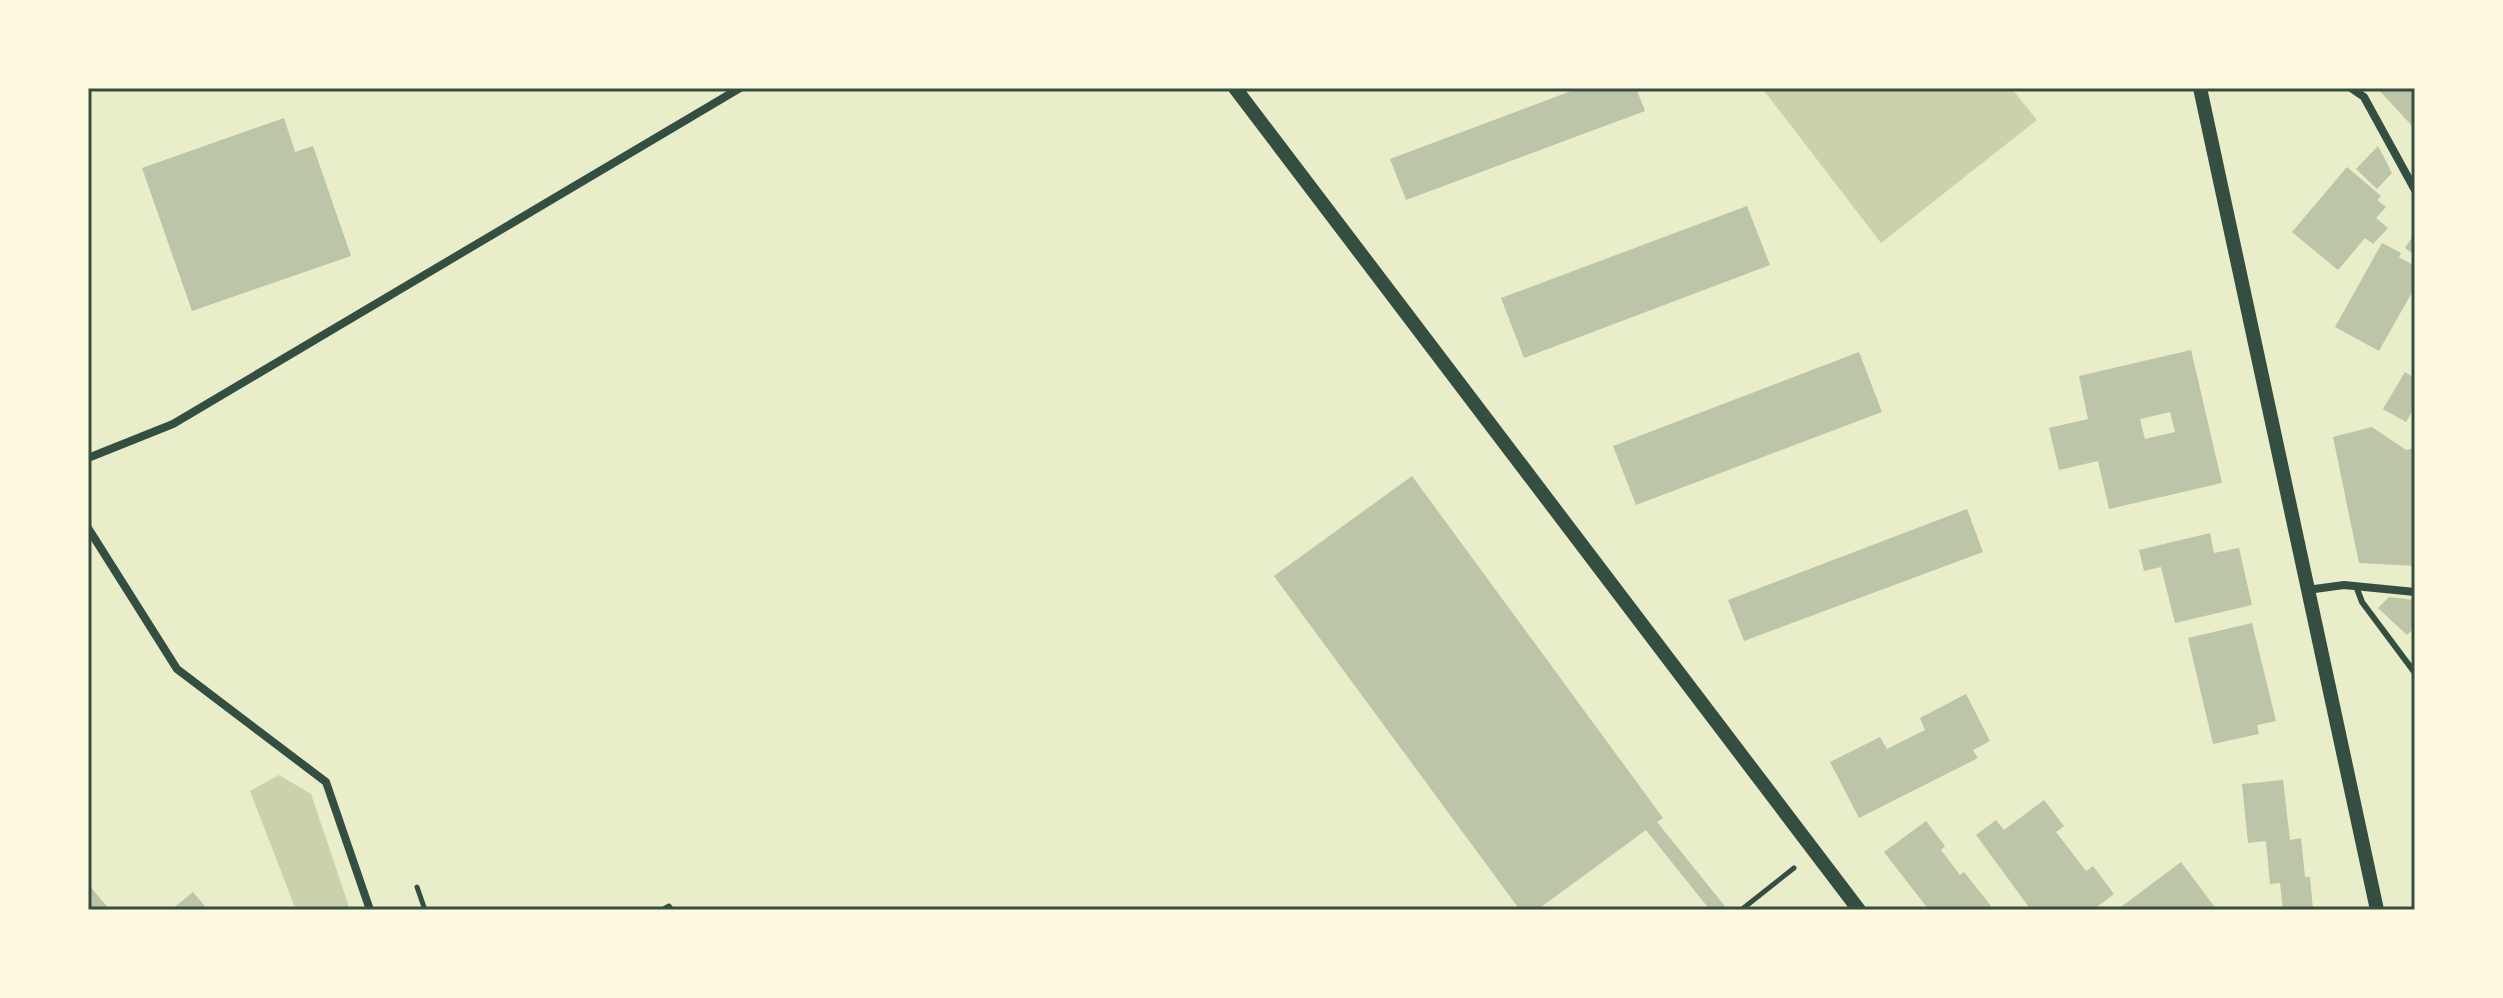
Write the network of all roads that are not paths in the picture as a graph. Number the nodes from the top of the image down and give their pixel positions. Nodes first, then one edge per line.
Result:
1 (740, 88) edge
2 (1235, 88) edge
3 (2200, 88) edge
4 (2351, 88) edge
5 (2415, 190) edge
6 (88, 458) edge
7 (88, 528) edge
8 (2356, 586) junction
9 (2306, 590) junction
10 (2415, 592) edge
11 (2415, 673) edge
12 (370, 910) edge
13 (1859, 910) edge
14 (2377, 910) edge

1 - 6 street
2 - 13 street
3 - 9 street
4 - 5 street
7 - 12 street
8 - 9 street
8 - 10 street
8 - 11 lane
9 - 14 street

